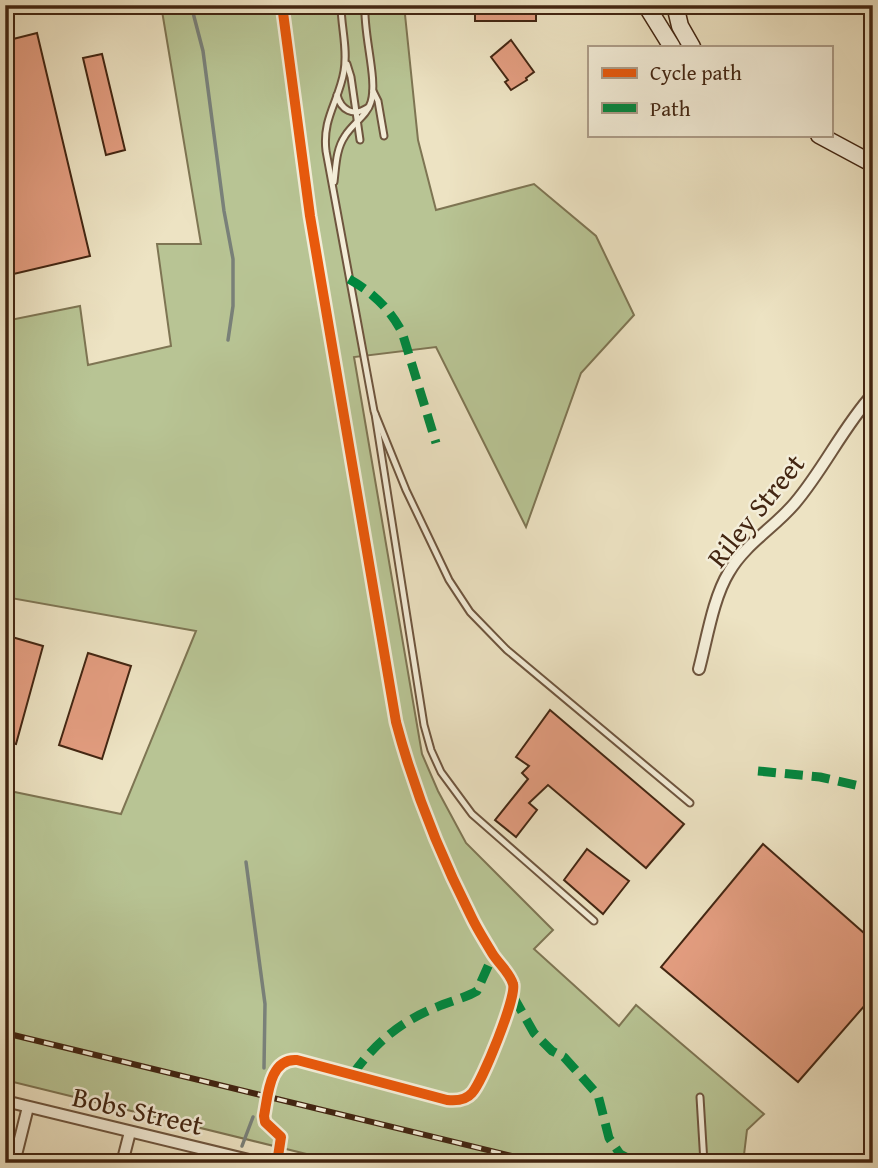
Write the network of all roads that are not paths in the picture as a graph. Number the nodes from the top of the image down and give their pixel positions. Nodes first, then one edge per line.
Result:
1 (341, 5) edge
2 (365, 5) edge
3 (646, 5) edge
4 (675, 5) edge
5 (671, 46) edge
6 (691, 46) edge
7 (345, 62) junction
8 (373, 91) junction
9 (337, 95) junction
10 (371, 102) junction
11 (356, 112) junction
12 (358, 121) junction
13 (384, 135) dead end
14 (821, 136) edge
15 (360, 140) dead end
16 (873, 164) edge
17 (334, 187) junction
18 (873, 394) edge
19 (374, 411) junction
20 (699, 669) dead end
21 (690, 803) dead end
22 (594, 921) dead end
23 (699, 1097) dead end
24 (5, 1101) edge
25 (28, 1107) junction
26 (130, 1132) junction
27 (14, 1163) edge
28 (122, 1163) edge
29 (261, 1163) edge
30 (704, 1163) edge

1 - 7 lane
2 - 8 lane
3 - 5 street
4 - 6 street
7 - 9 lane
7 - 11 lane
8 - 10 lane
8 - 13 lane
9 - 11 lane
9 - 17 lane
10 - 11 lane
10 - 12 lane
11 - 12 lane
12 - 15 lane
12 - 17 lane
14 - 16 street
17 - 19 lane
18 - 20 street, Riley Street
19 - 21 lane
19 - 22 lane
23 - 30 lane
24 - 25 street, Bobs Street
25 - 26 street, Bobs Street
25 - 27 street
26 - 28 street
26 - 29 street, Bobs Street

